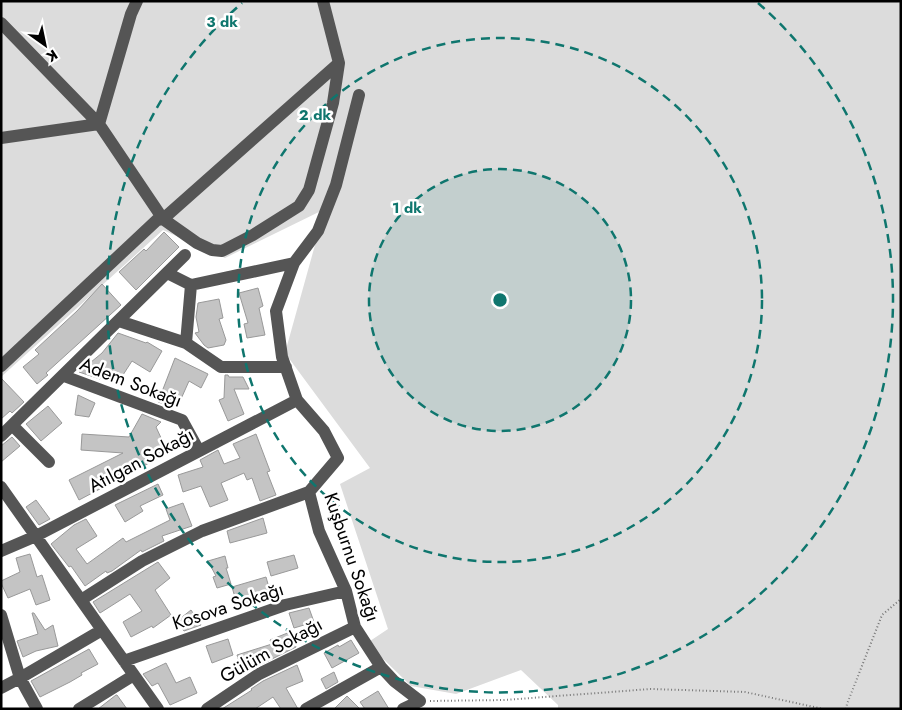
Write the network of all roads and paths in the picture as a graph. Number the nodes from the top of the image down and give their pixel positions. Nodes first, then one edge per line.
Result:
1 (137, 1) edge
2 (324, 1) edge
3 (1, 23) edge
4 (339, 63) junction
5 (359, 95) dead end
6 (99, 124) junction
7 (1, 138) edge
8 (163, 219) junction
9 (185, 254) dead end
10 (294, 263) junction
11 (167, 273) junction
12 (191, 285) junction
13 (119, 321) junction
14 (186, 343) junction
15 (1, 366) edge
16 (286, 367) junction
17 (64, 376) junction
18 (297, 400) junction
19 (12, 425) junction
20 (1, 436) edge
21 (199, 451) junction
22 (50, 462) dead end
23 (1, 487) edge
24 (309, 492) junction
25 (36, 536) junction
26 (1, 551) edge
27 (346, 591) junction
28 (901, 599) edge
29 (81, 600) junction
30 (1, 615) edge
31 (355, 627) junction
32 (102, 630) junction
33 (124, 661) junction
34 (381, 667) junction
35 (134, 675) junction
36 (20, 678) junction
37 (1, 688) edge
38 (420, 701) junction
39 (38, 709) edge
40 (79, 709) edge
41 (158, 709) edge
42 (207, 709) edge
43 (306, 709) edge
44 (403, 709) edge
45 (823, 709) edge
46 (846, 709) edge

1 - 6 street
2 - 4 street
3 - 6 street
4 - 8 street
4 - 8 street
5 - 10 street, Kuşburnu Sokağı
6 - 7 street
6 - 8 street
8 - 15 street
9 - 11 street
10 - 12 street
10 - 16 street, Kuşburnu Sokağı
11 - 12 street
11 - 13 street
12 - 14 street
13 - 14 street
13 - 17 street
14 - 16 street
16 - 18 street, Kuşburnu Sokağı
17 - 19 street
17 - 21 street, Adem Sokağı
18 - 21 street, Atılgan Sokağı
18 - 24 street, Kuşburnu Sokağı
19 - 20 street
19 - 22 street
21 - 25 street, Atılgan Sokağı
23 - 25 street
24 - 27 street, Kuşburnu Sokağı
24 - 29 street
25 - 26 street, Atılgan Sokağı
25 - 29 street
27 - 31 street, Kuşburnu Sokağı
27 - 33 street, Kosova Sokağı
28 - 46 path
29 - 32 street
30 - 36 street
31 - 34 street, Kuşburnu Sokağı
31 - 42 street, Gülüm Sokağı
32 - 33 street
32 - 36 street
33 - 35 street
34 - 38 street, Kuşburnu Sokağı
34 - 43 street
35 - 40 street
35 - 41 street
36 - 37 street
36 - 39 street
38 - 44 street
38 - 45 path

